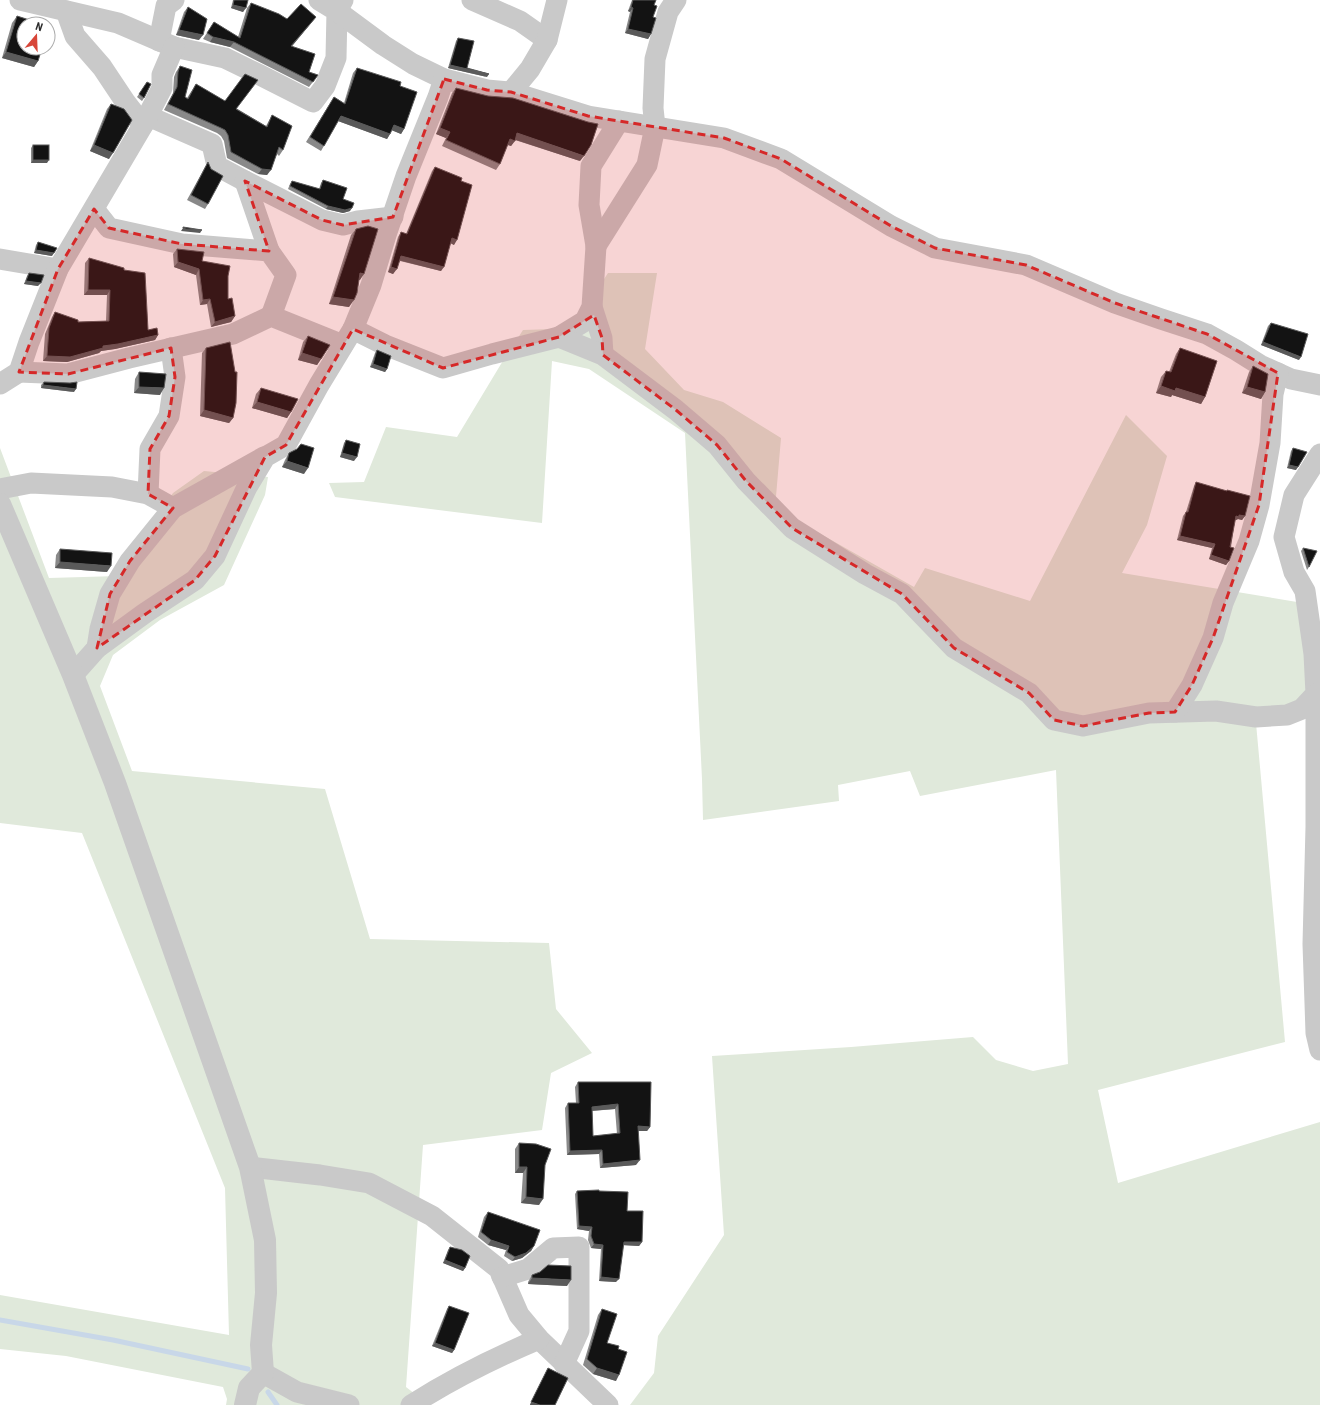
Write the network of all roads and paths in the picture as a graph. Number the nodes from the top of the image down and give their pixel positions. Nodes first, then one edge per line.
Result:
1 (20, 0) edge
2 (174, 0) edge
3 (319, 0) edge
4 (472, 0) edge
5 (557, 0) edge
6 (676, 0) edge
7 (340, 6) edge
8 (66, 11) junction
9 (547, 40) junction
10 (166, 44) junction
11 (444, 79) junction
12 (512, 92) junction
13 (145, 121) junction
14 (619, 121) junction
15 (656, 127) junction
16 (245, 181) junction
17 (94, 209) junction
18 (392, 216) junction
19 (596, 246) junction
20 (269, 251) junction
21 (0, 259) edge
22 (58, 268) junction
23 (592, 307) junction
24 (271, 316) junction
25 (348, 337) junction
26 (559, 338) junction
27 (171, 348) junction
28 (603, 355) junction
29 (19, 372) junction
30 (1278, 373) junction
31 (0, 384) edge
32 (1320, 385) edge
33 (1320, 454) edge
34 (265, 457) junction
35 (0, 489) edge
36 (148, 494) junction
37 (0, 504) edge
38 (174, 508) junction
39 (97, 648) junction
40 (73, 675) junction
41 (1316, 694) junction
42 (1175, 712) junction
43 (1320, 1050) edge
44 (250, 1167) junction
45 (502, 1277) junction
46 (539, 1339) junction
47 (564, 1364) junction
48 (262, 1373) junction
49 (246, 1405) edge
50 (349, 1405) edge
51 (411, 1405) edge
52 (608, 1405) edge

1 - 8 street
2 - 10 street
3 - 7 street
4 - 9 street
5 - 9 street
6 - 15 street
7 - 10 street
7 - 11 street
8 - 10 street
8 - 13 street
9 - 12 street
10 - 13 street
11 - 12 street
11 - 18 street
12 - 14 street
13 - 16 street
13 - 17 street
14 - 15 street
14 - 19 street
15 - 19 street
15 - 30 street
16 - 18 street
16 - 20 street
17 - 20 street
17 - 22 street
18 - 25 street
19 - 23 street
20 - 24 street
21 - 22 street
22 - 29 street
23 - 26 street
23 - 28 street
24 - 25 street
24 - 27 street
25 - 26 street
25 - 34 street
26 - 28 street
27 - 29 street
27 - 36 street
28 - 42 street
29 - 31 street
30 - 32 street
30 - 42 street
33 - 41 street
34 - 38 street
34 - 39 street
35 - 36 street
36 - 38 street
37 - 40 street
38 - 39 street
39 - 40 street
40 - 44 street
41 - 42 street
41 - 43 street
44 - 45 street
44 - 48 street
45 - 46 street
45 - 47 street
46 - 47 street
46 - 51 street
47 - 52 street
48 - 49 street
48 - 50 street

